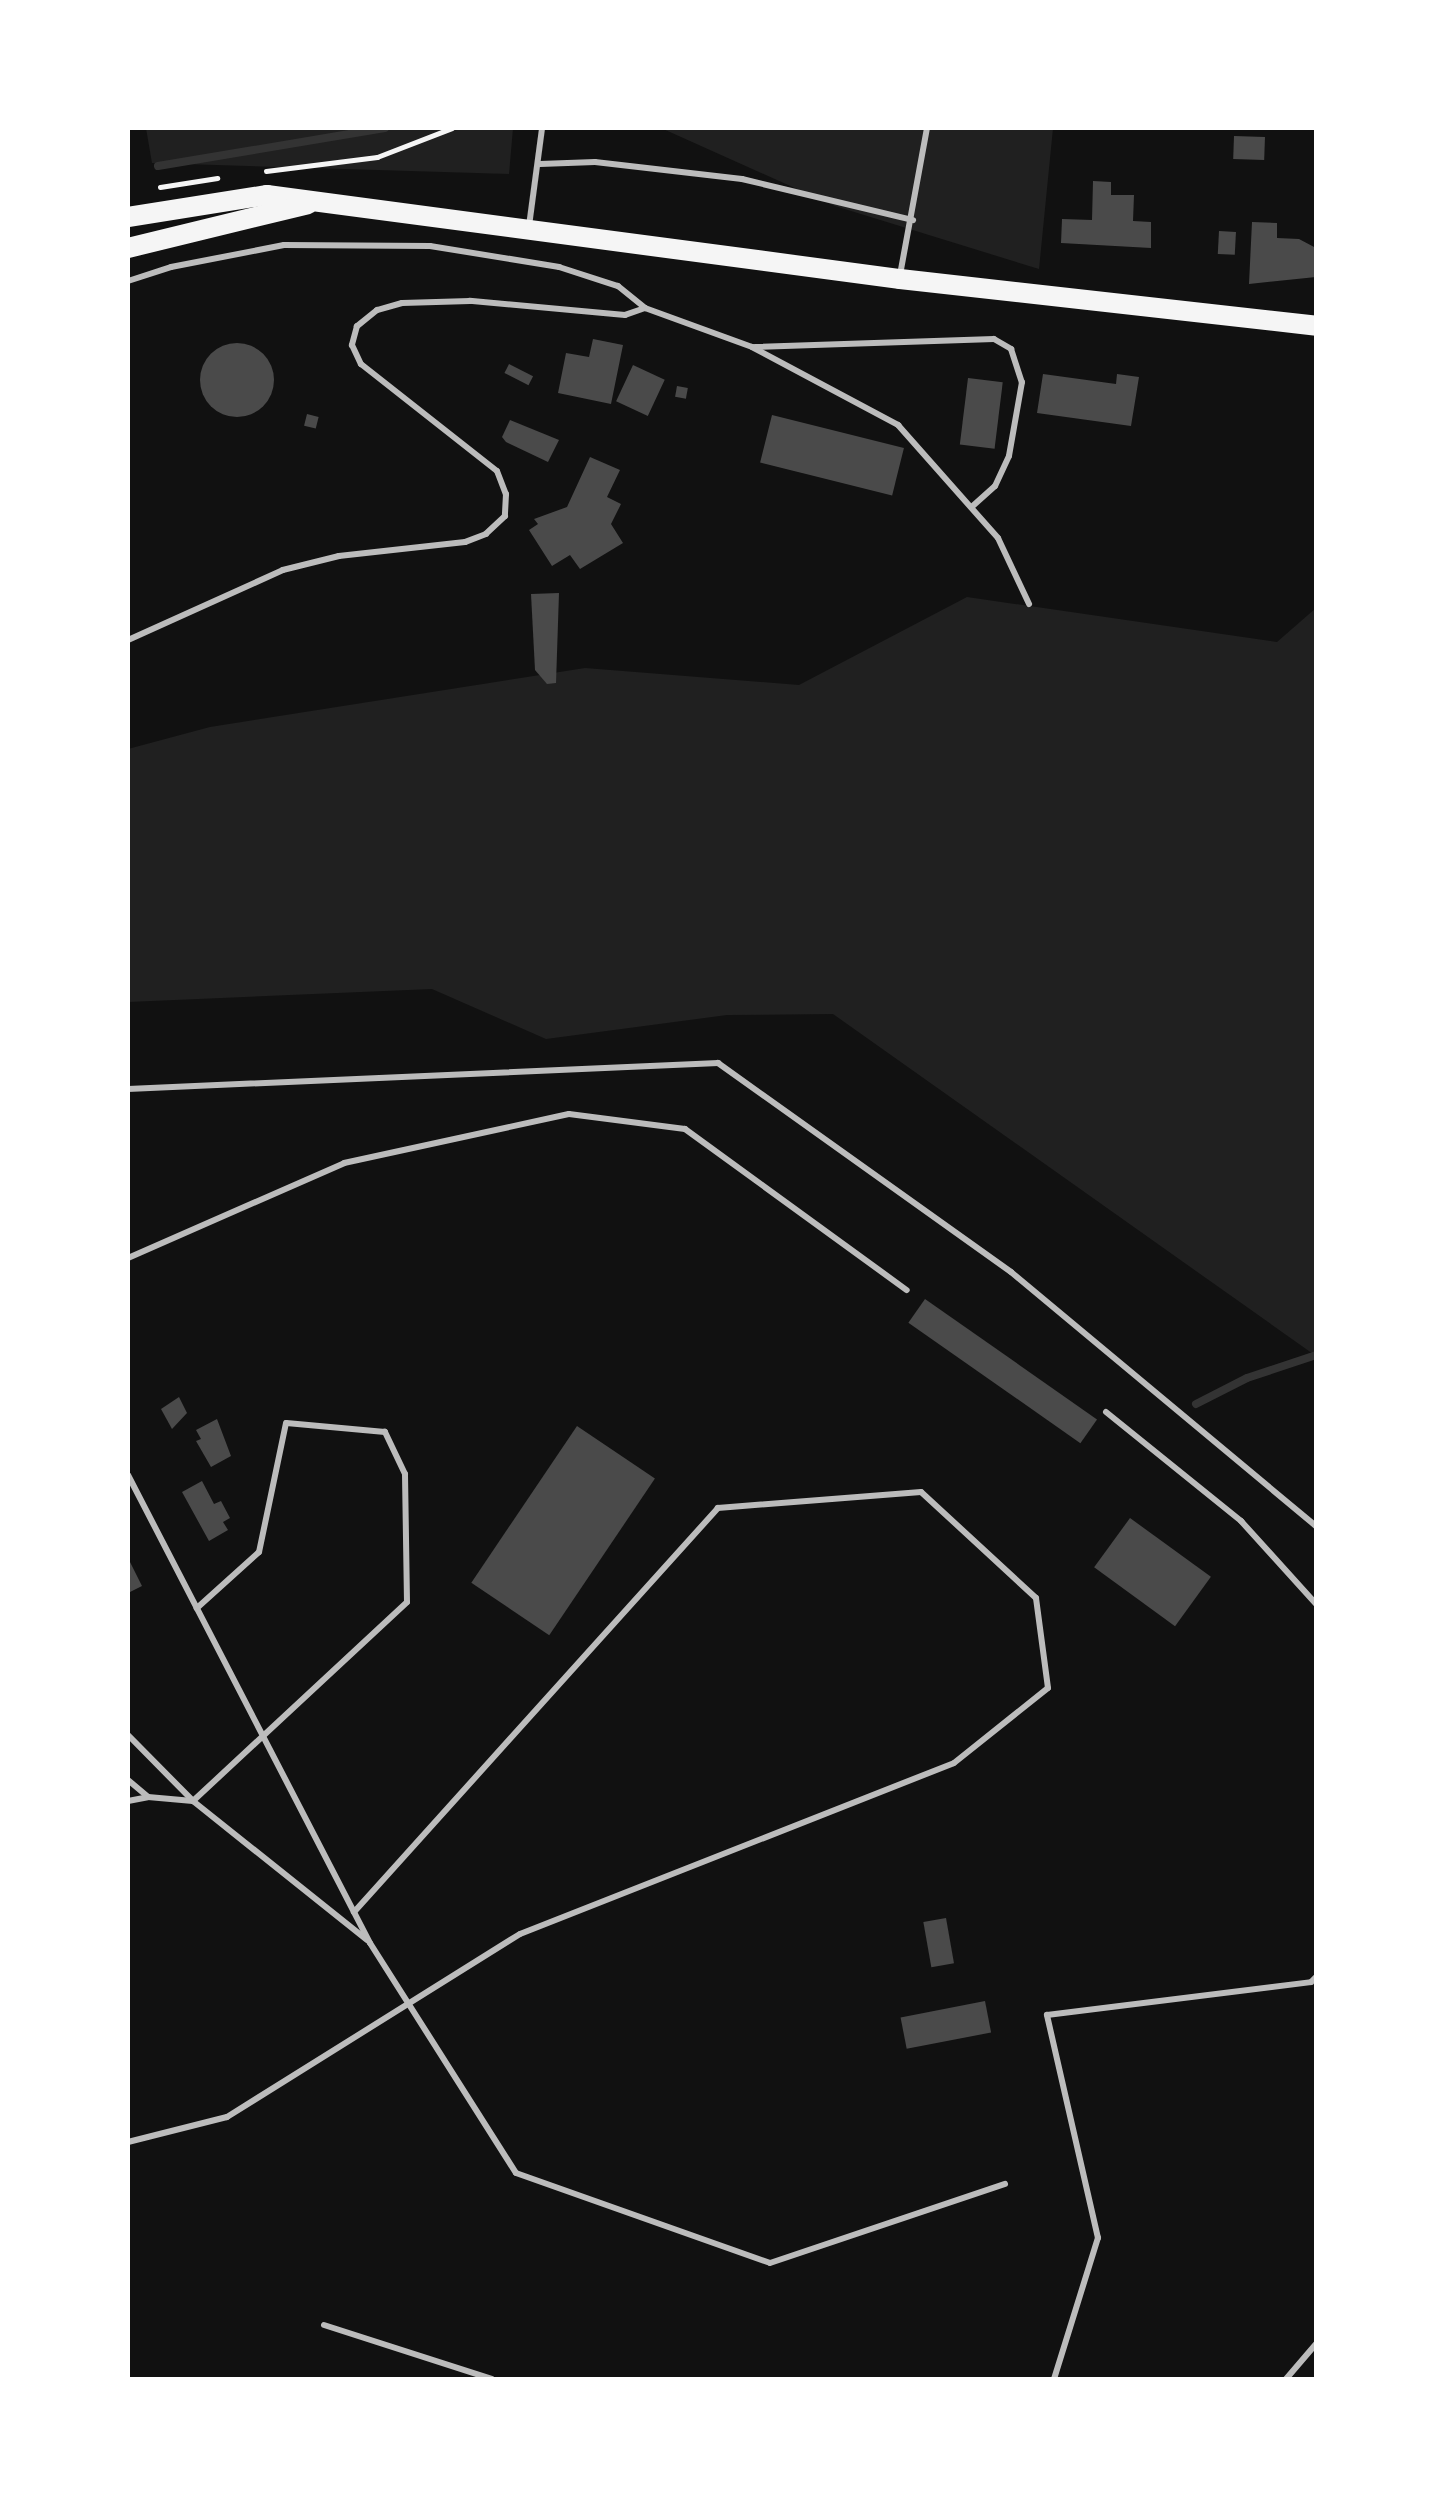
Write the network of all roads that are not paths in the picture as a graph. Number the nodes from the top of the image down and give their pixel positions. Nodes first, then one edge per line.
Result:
1 (542, 128) edge
2 (927, 128) edge
3 (540, 164) junction
4 (308, 204) junction
5 (128, 217) edge
6 (913, 220) junction
7 (529, 226) junction
8 (128, 248) edge
9 (900, 279) junction
10 (128, 281) edge
11 (645, 308) junction
12 (1316, 326) edge
13 (752, 347) junction
14 (973, 506) junction
15 (1029, 604) dead end
16 (128, 640) edge
17 (128, 1089) edge
18 (128, 1258) edge
19 (907, 1290) dead end
20 (1106, 1412) dead end
21 (128, 1475) edge
22 (1316, 1526) edge
23 (1316, 1604) edge
24 (197, 1608) junction
25 (128, 1735) edge
26 (265, 1739) junction
27 (128, 1780) edge
28 (148, 1797) junction
29 (128, 1801) edge
30 (193, 1801) junction
31 (354, 1912) junction
32 (370, 1943) junction
33 (1316, 1977) edge
34 (407, 2001) junction
35 (128, 2142) edge
36 (1005, 2184) dead end
37 (324, 2325) dead end
38 (1316, 2344) edge
39 (492, 2379) edge
40 (1054, 2379) edge
41 (1286, 2379) edge

1 - 3 lane
2 - 6 lane
3 - 6 lane
3 - 7 lane
4 - 5 main road
4 - 7 main road
4 - 8 main road
6 - 9 lane
7 - 9 main road
9 - 12 main road
10 - 11 lane
11 - 13 lane
11 - 16 lane
13 - 14 lane
13 - 14 lane
14 - 15 lane
17 - 22 lane
18 - 19 lane
20 - 23 lane
21 - 24 lane
24 - 26 lane
24 - 26 lane
25 - 30 lane
26 - 30 lane
26 - 31 lane
27 - 28 lane
28 - 29 lane
28 - 30 lane
30 - 32 lane
31 - 32 lane
31 - 34 lane
32 - 34 lane
33 - 40 lane
34 - 35 lane
34 - 36 lane
37 - 39 lane
38 - 41 lane

